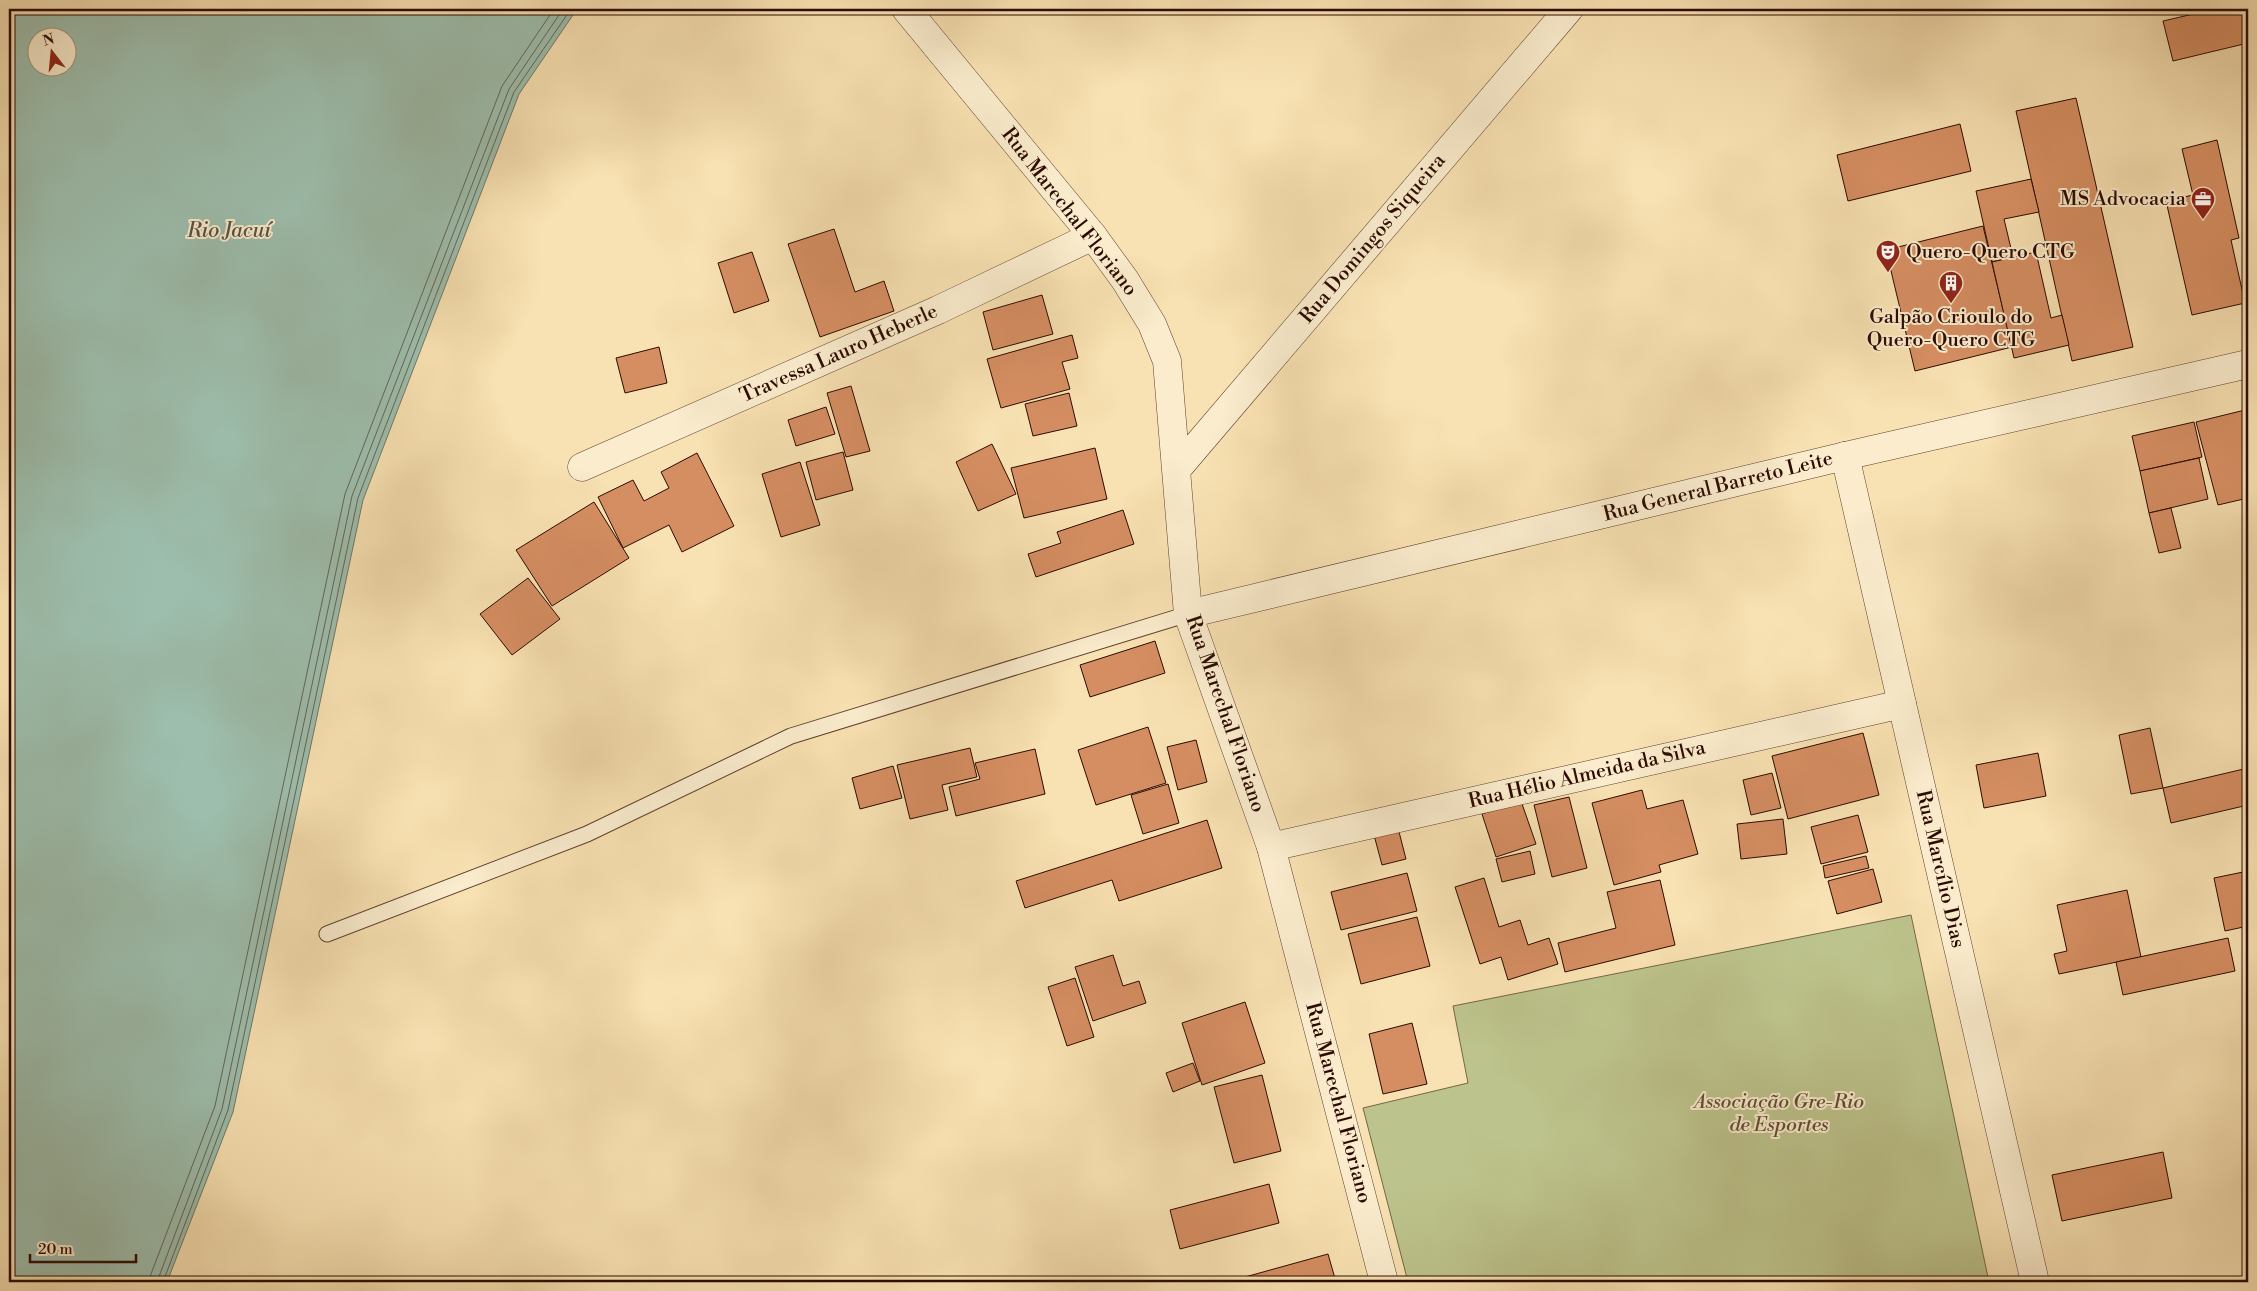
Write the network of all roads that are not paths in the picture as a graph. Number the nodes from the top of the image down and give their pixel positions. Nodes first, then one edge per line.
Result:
1 (906, 9) edge
2 (1569, 9) edge
3 (1093, 236) junction
4 (2248, 364) edge
5 (1845, 456) junction
6 (582, 467) dead end
7 (1177, 469) junction
8 (1188, 614) junction
9 (1902, 704) junction
10 (1271, 848) junction
11 (327, 934) dead end
12 (1384, 1282) edge
13 (2035, 1282) edge

1 - 3 street, Rua Marechal Floriano
2 - 7 street, Rua Domingos Siqueira
3 - 6 street, Travessa Lauro Heberle
3 - 7 street, Rua Marechal Floriano
4 - 5 street, Rua General Barreto Leite
5 - 8 street, Rua General Barreto Leite
5 - 9 street, Rua Marcílio Dias
7 - 8 street, Rua Marechal Floriano
8 - 10 street, Rua Marechal Floriano
8 - 11 lane
9 - 10 street, Rua Hélio Almeida da Silva
9 - 13 street, Rua Marcílio Dias
10 - 12 street, Rua Marechal Floriano

